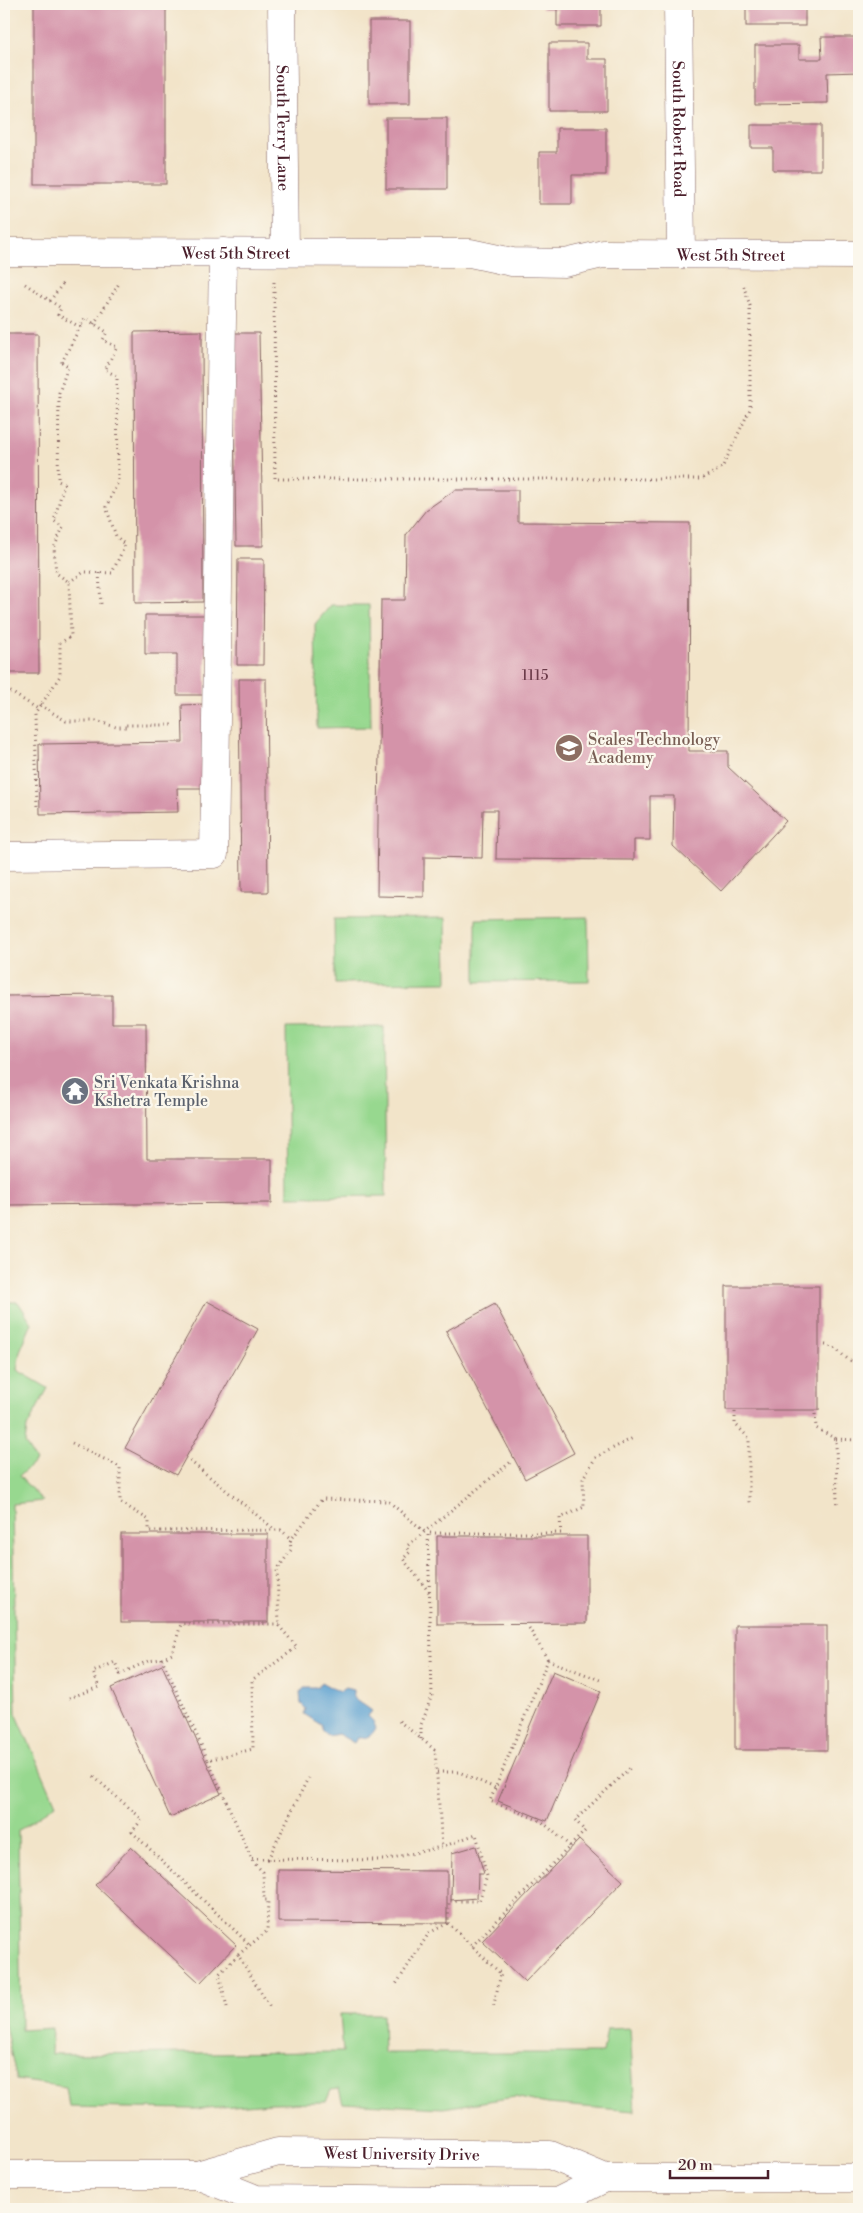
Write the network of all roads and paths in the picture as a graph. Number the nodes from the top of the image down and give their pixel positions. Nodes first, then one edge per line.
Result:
1 (282, 4) edge
2 (678, 4) edge
3 (4, 252) edge
4 (223, 252) junction
5 (285, 252) junction
6 (680, 254) junction
7 (859, 255) edge
8 (66, 278) dead end
9 (123, 278) dead end
10 (274, 279) dead end
11 (743, 281) dead end
12 (21, 282) dead end
13 (50, 301) junction
14 (94, 324) junction
15 (80, 328) junction
16 (99, 573) junction
17 (69, 582) junction
18 (101, 604) dead end
19 (6, 689) dead end
20 (40, 705) junction
21 (38, 709) junction
22 (172, 725) dead end
23 (37, 808) dead end
24 (4, 856) edge
25 (825, 1345) dead end
26 (859, 1363) edge
27 (735, 1412) dead end
28 (815, 1414) dead end
29 (634, 1437) dead end
30 (836, 1439) junction
31 (859, 1440) edge
32 (72, 1442) dead end
33 (190, 1461) dead end
34 (512, 1461) dead end
35 (749, 1504) dead end
36 (837, 1505) dead end
37 (275, 1530) junction
38 (427, 1532) junction
39 (290, 1542) junction
40 (429, 1592) junction
41 (279, 1624) junction
42 (529, 1628) dead end
43 (162, 1659) junction
44 (548, 1660) junction
45 (600, 1680) dead end
46 (69, 1698) dead end
47 (399, 1721) dead end
48 (421, 1739) junction
49 (208, 1760) junction
50 (630, 1768) dead end
51 (437, 1772) junction
52 (94, 1777) dead end
53 (308, 1778) dead end
54 (495, 1788) junction
55 (442, 1846) junction
56 (570, 1846) junction
57 (252, 1859) junction
58 (268, 1859) junction
59 (448, 1923) junction
60 (250, 1945) junction
61 (472, 1946) junction
62 (238, 1956) junction
63 (395, 1986) dead end
64 (227, 2007) dead end
65 (270, 2007) dead end
66 (493, 2008) dead end
67 (4, 2175) edge
68 (197, 2175) junction
69 (605, 2178) junction
70 (859, 2178) edge

1 - 5 street, South Terry Lane
2 - 6 street, South Robert Road
3 - 4 street, West 5th Street
4 - 5 street, West 5th Street
4 - 24 street
5 - 6 street, West 5th Street
6 - 7 street, West 5th Street
8 - 13 path
9 - 14 path
10 - 11 path
12 - 13 path
13 - 15 path
14 - 15 path
14 - 16 path
15 - 17 path
16 - 17 path
16 - 18 path
17 - 20 path
19 - 21 path
20 - 21 path
20 - 22 path
21 - 23 path
25 - 26 path
27 - 35 path
28 - 30 path
29 - 38 path
30 - 31 path
30 - 36 path
32 - 37 path
33 - 37 path
34 - 38 path
37 - 39 path
38 - 39 path
38 - 40 path
38 - 40 path
39 - 41 path
40 - 48 path
41 - 43 path
41 - 49 path
42 - 44 path
43 - 46 path
43 - 49 path
44 - 45 path
44 - 54 path
47 - 48 path
48 - 51 path
49 - 57 path
50 - 56 path
51 - 54 path
51 - 55 path
52 - 60 path
53 - 58 path
54 - 56 path
55 - 58 path
55 - 59 path
56 - 61 path
57 - 58 path
57 - 60 path
59 - 61 path
59 - 63 path
60 - 62 path
61 - 66 path
62 - 64 path
62 - 65 path
67 - 68 street, West University Drive
68 - 69 street, West University Drive
68 - 69 street, West University Drive
69 - 70 street, West University Drive

